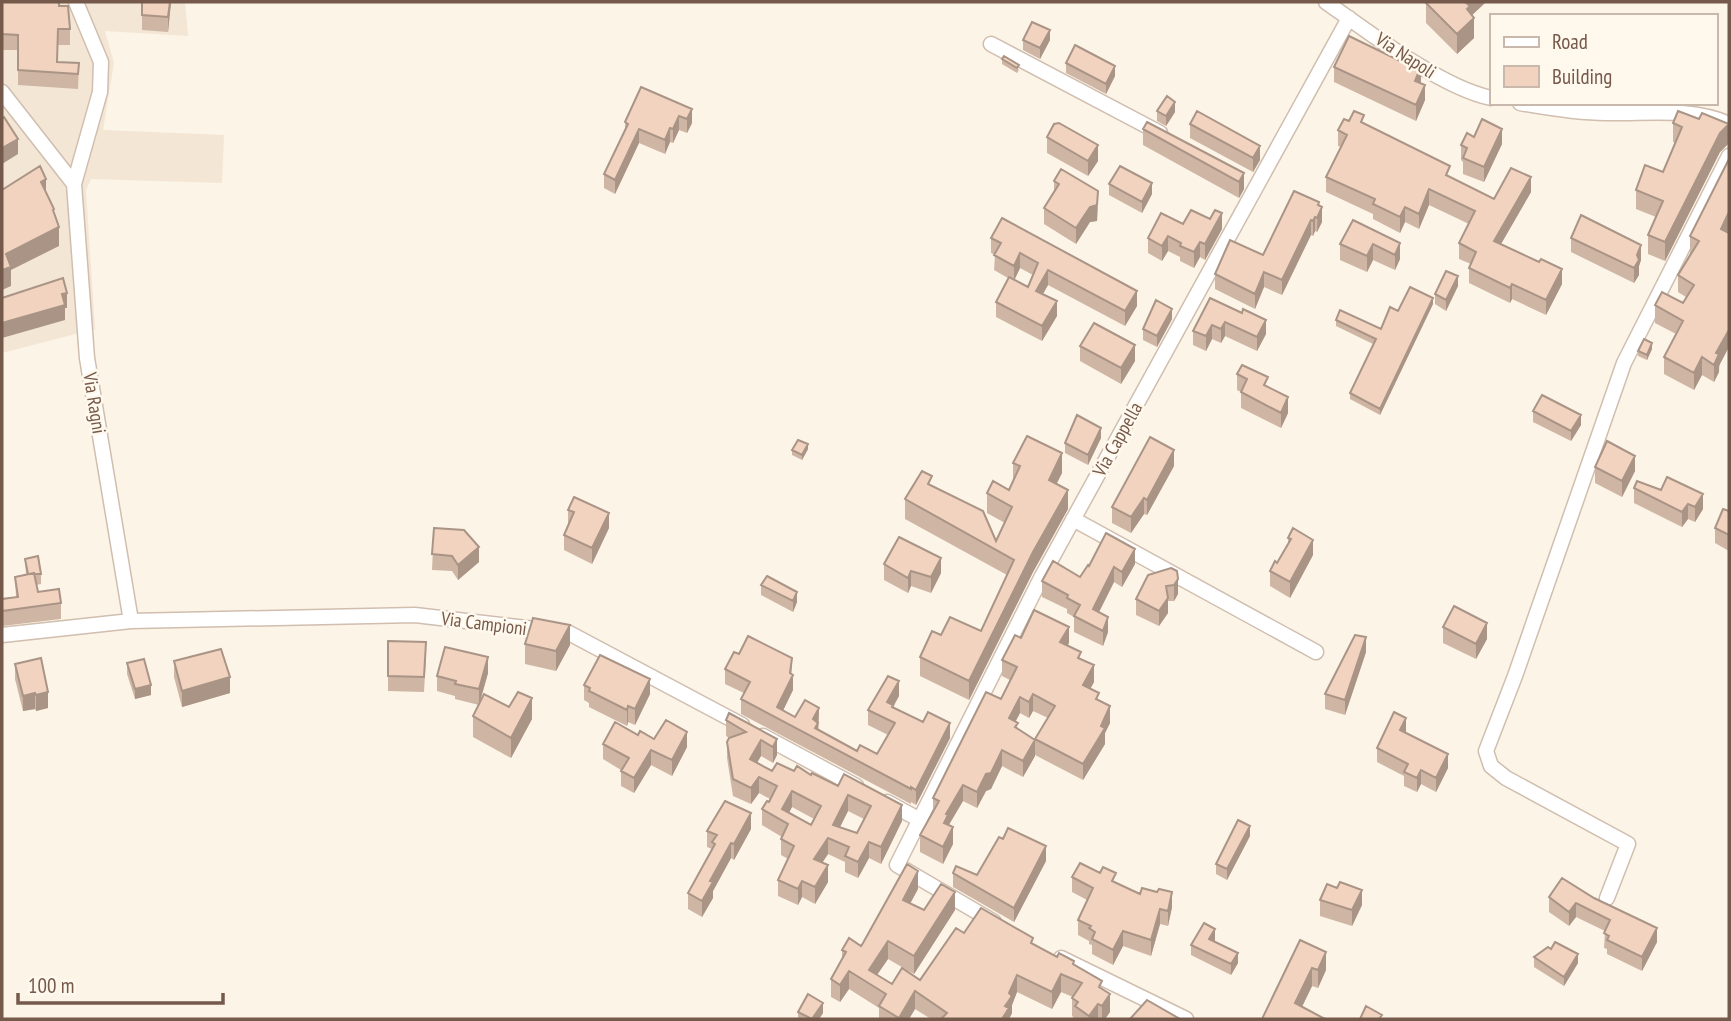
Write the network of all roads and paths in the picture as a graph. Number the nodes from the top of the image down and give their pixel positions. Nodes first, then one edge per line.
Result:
1 (76, 2) edge
2 (1326, 2) edge
3 (1349, 19) junction
4 (992, 44) dead end
5 (2, 92) edge
6 (1490, 98) edge
7 (1537, 105) edge
8 (1729, 124) edge
9 (1173, 140) edge
10 (1729, 156) edge
11 (74, 184) junction
12 (1073, 519) junction
13 (131, 621) junction
14 (2, 635) edge
15 (1316, 652) dead end
16 (920, 820) junction
17 (1606, 898) dead end
18 (1002, 926) edge
19 (1049, 953) edge
20 (1186, 1019) edge

1 - 11 street, Via Ragni
2 - 3 street, Via Napoli
3 - 6 street, Via Napoli
3 - 12 street, Via Cappella
4 - 9 street
5 - 11 street
7 - 8 street
10 - 17 street
11 - 13 street, Via Ragni
12 - 15 street
12 - 16 street, Via Cappella
13 - 14 street, Via Campioni
13 - 16 street, Via Campioni
16 - 18 street, Via Cappella
19 - 20 street

